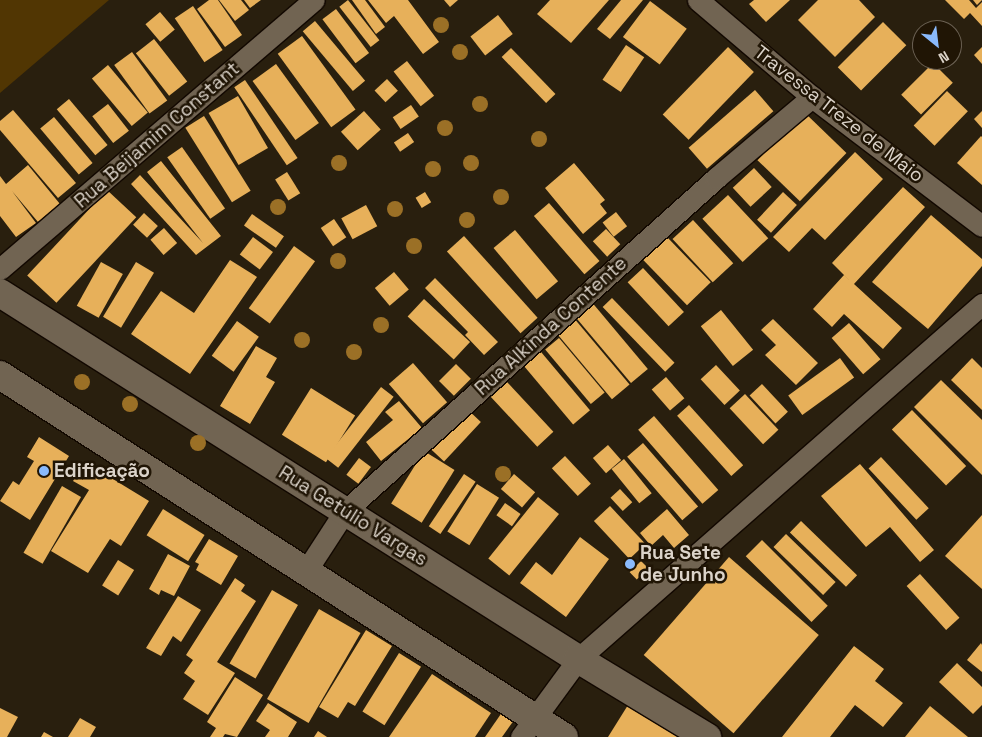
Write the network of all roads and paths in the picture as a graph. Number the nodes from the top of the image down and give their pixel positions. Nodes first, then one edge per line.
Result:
1 (314, 0) edge
2 (698, 0) edge
3 (812, 97) junction
4 (982, 226) edge
5 (0, 269) edge
6 (0, 293) edge
7 (982, 304) edge
8 (0, 375) edge
9 (345, 511) junction
10 (306, 571) junction
11 (578, 660) junction
12 (528, 728) edge
13 (564, 737) edge
14 (707, 737) edge

1 - 5 street, Rua Beijamim Constant
2 - 3 street, Travessa Treze de Maio
3 - 4 street, Travessa Treze de Maio
3 - 9 street, Rua Alkinda Contente
6 - 9 street, Rua Getúlio Vargas
7 - 11 street
8 - 10 street
9 - 10 street, Rua Alkinda Contente
9 - 11 street, Rua Getúlio Vargas
10 - 12 street
11 - 12 street
11 - 14 street, Rua Getúlio Vargas
12 - 13 street

